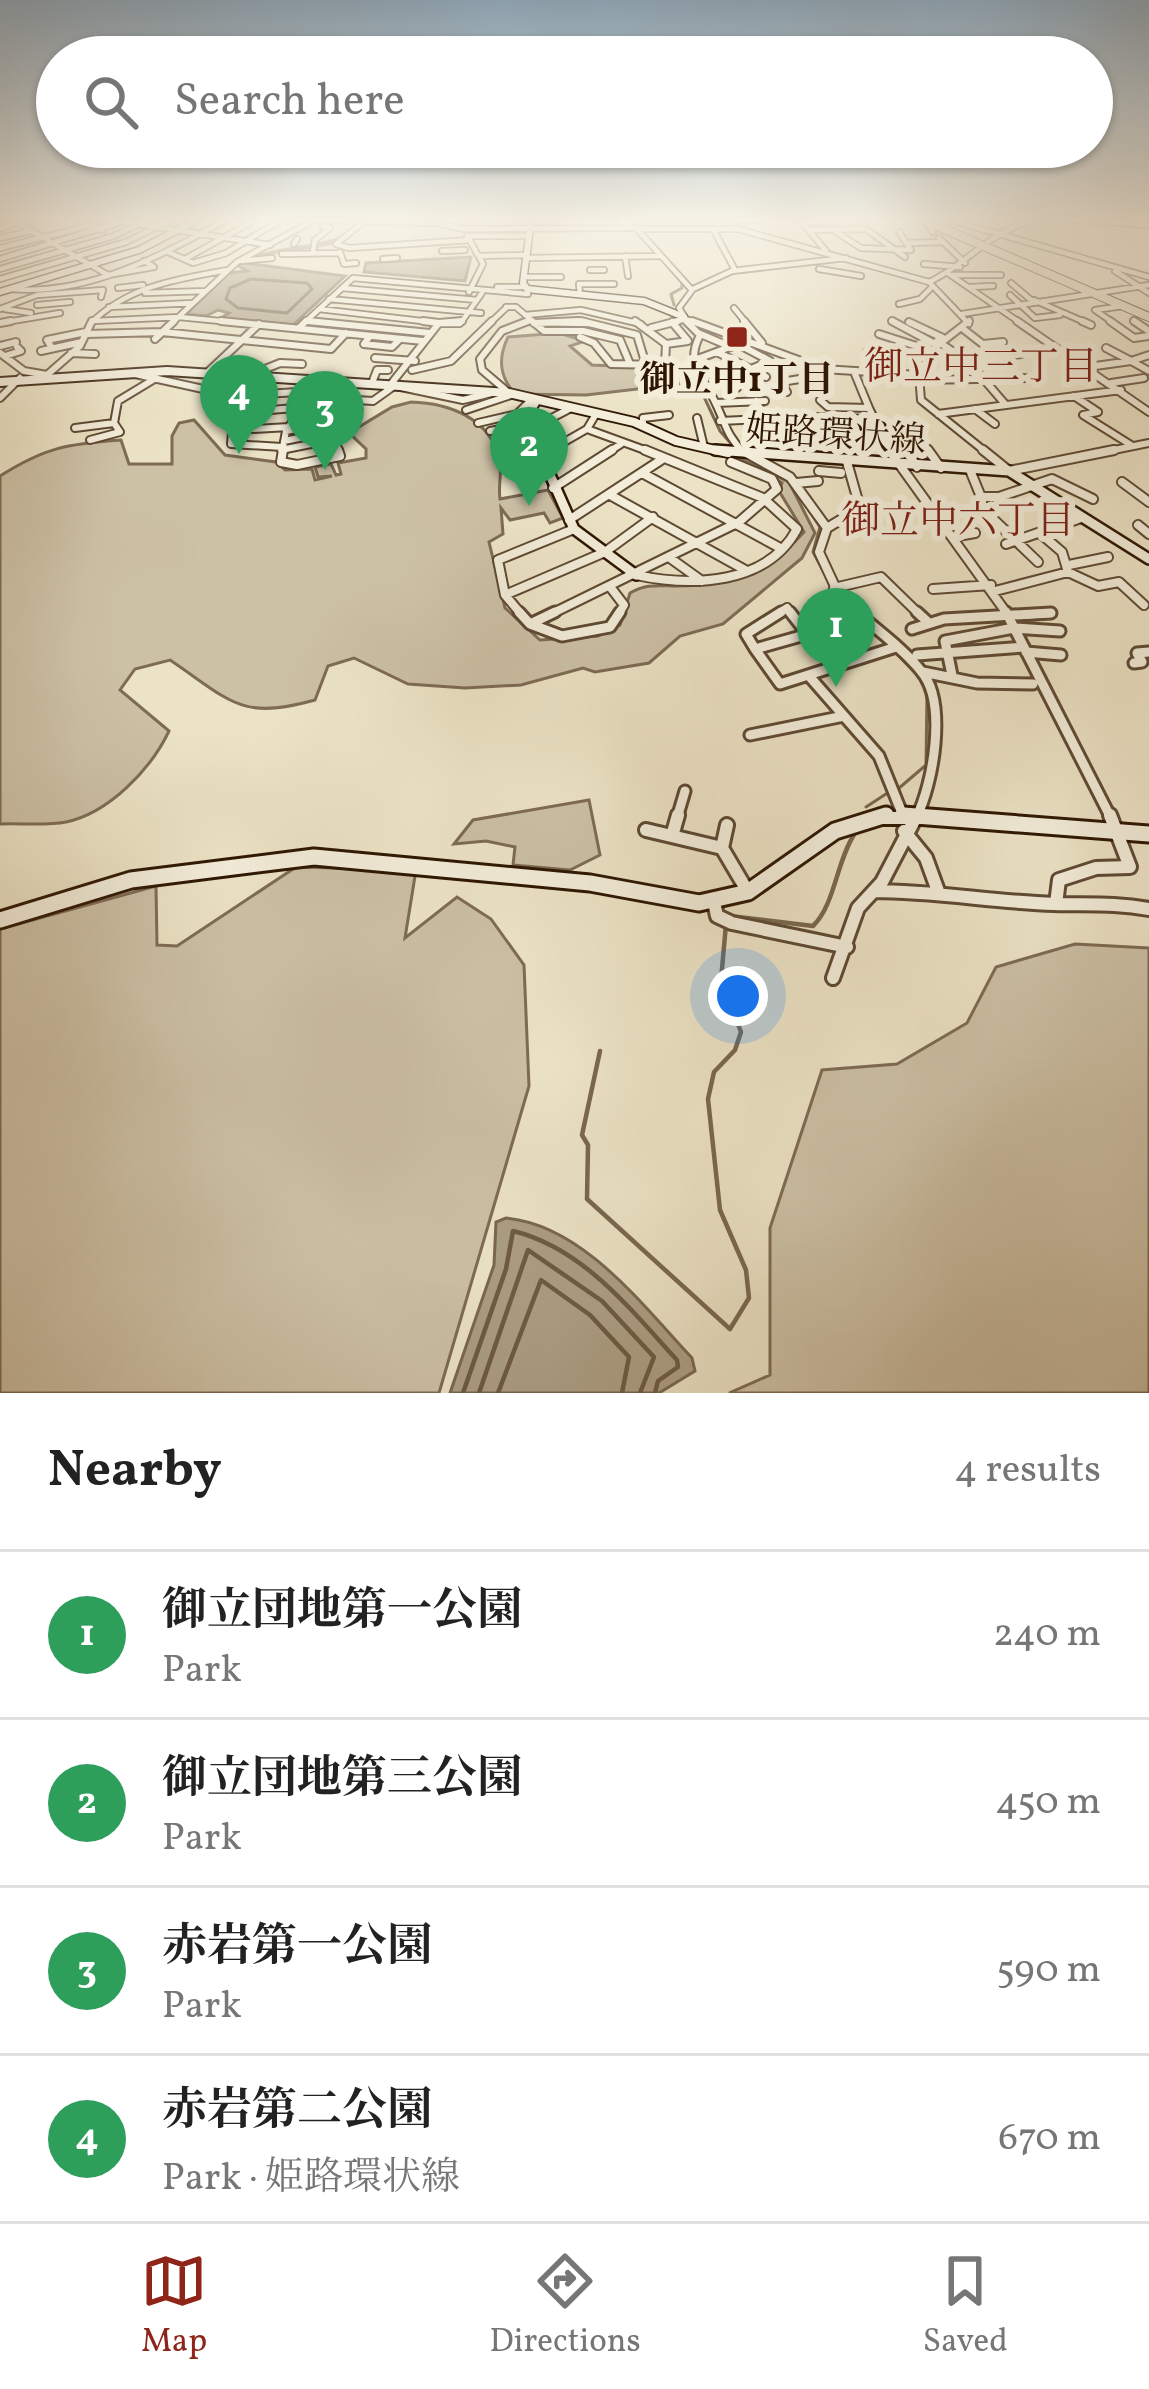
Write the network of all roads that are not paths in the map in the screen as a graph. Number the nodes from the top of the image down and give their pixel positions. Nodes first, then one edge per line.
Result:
1 (70, 285) edge
2 (92, 285) edge
3 (145, 285) edge
4 (153, 285) edge
5 (212, 285) edge
6 (345, 285) edge
7 (412, 285) edge
8 (473, 285) edge
9 (526, 285) edge
10 (557, 285) edge
11 (579, 285) edge
12 (689, 285) edge
13 (699, 285) edge
14 (911, 285) edge
15 (930, 285) joint
16 (1014, 285) edge
17 (1074, 285) edge
18 (1136, 285) edge
19 (1149, 285) edge
20 (968, 286) joint
21 (993, 286) dead end
22 (497, 287) dead end
23 (1139, 287) junction
24 (342, 288) junction
25 (692, 288) junction
26 (118, 289) dead end
27 (5, 290) edge
28 (709, 290) dead end
29 (89, 291) junction
30 (206, 291) junction
31 (528, 291) junction
32 (470, 292) junction
33 (556, 292) junction
34 (1090, 292) junction
35 (482, 293) junction
36 (46, 294) junction
37 (133, 294) junction
38 (37, 295) junction
39 (580, 295) junction
40 (1010, 295) dead end
41 (101, 297) dead end
42 (907, 298) dead end
43 (329, 299) junction
44 (1036, 299) junction
45 (476, 300) junction
46 (70, 302) dead end
47 (1018, 302) junction
48 (193, 303) junction
49 (899, 304) dead end
50 (1054, 304) dead end
51 (996, 306) junction
52 (1123, 306) junction
53 (0, 307) edge
54 (108, 307) junction
55 (506, 307) junction
56 (734, 308) dead end
57 (33, 309) junction
58 (319, 309) junction
59 (468, 312) junction
60 (60, 313) dead end
61 (481, 313) dead end
62 (962, 314) junction
63 (1060, 315) junction
64 (179, 317) junction
65 (1149, 317) edge
66 (530, 319) junction
67 (682, 320) junction
68 (94, 321) junction
69 (307, 321) junction
70 (892, 321) dead end
71 (1134, 321) dead end
72 (439, 322) junction
73 (0, 323) edge
74 (260, 324) junction
75 (1091, 325) dead end
76 (299, 328) junction
77 (651, 328) junction
78 (962, 328) junction
79 (120, 332) junction
80 (162, 332) junction
81 (698, 332) junction
82 (346, 333) junction
83 (632, 333) junction
84 (1149, 333) edge
85 (430, 334) junction
86 (879, 334) dead end
87 (85, 336) junction
88 (454, 336) dead end
89 (580, 338) dead end
90 (615, 338) junction
91 (155, 339) dead end
92 (750, 339) junction
93 (243, 340) junction
94 (423, 341) junction
95 (468, 342) junction
96 (886, 342) dead end
97 (1003, 342) dead end
98 (762, 343) junction
99 (114, 344) dead end
100 (594, 344) junction
101 (667, 344) junction
102 (983, 344) junction
103 (16, 345) dead end
104 (934, 345) junction
105 (734, 346) junction
106 (1106, 346) dead end
107 (775, 347) junction
108 (447, 348) dead end
109 (1056, 349) junction
110 (1041, 350) dead end
111 (41, 351) dead end
112 (717, 352) junction
113 (867, 352) dead end
114 (71, 353) junction
115 (1020, 353) dead end
116 (95, 354) dead end
117 (757, 354) junction
118 (3, 356) edge
119 (1149, 356) edge
120 (416, 358) junction
121 (375, 359) dead end
122 (792, 359) junction
123 (1131, 361) junction
124 (218, 363) junction
125 (693, 363) junction
126 (302, 364) dead end
127 (629, 364) junction
128 (646, 364) junction
129 (439, 366) junction
130 (1088, 367) junction
131 (750, 369) junction
132 (250, 370) junction
133 (388, 370) dead end
134 (412, 370) junction
135 (123, 372) junction
136 (207, 373) junction
137 (75, 374) junction
138 (854, 374) junction
139 (880, 374) junction
140 (46, 375) junction
141 (766, 377) dead end
142 (919, 377) junction
143 (156, 378) junction
144 (1031, 378) dead end
145 (1145, 378) edge
146 (20, 379) junction
147 (724, 380) junction
148 (1005, 380) junction
149 (988, 381) junction
150 (0, 382) edge
151 (352, 382) junction
152 (372, 383) junction
153 (1111, 383) junction
154 (392, 385) junction
155 (1076, 385) dead end
156 (63, 388) dead end
157 (737, 388) dead end
158 (704, 389) junction
159 (772, 390) dead end
160 (1121, 390) junction
161 (313, 391) junction
162 (1018, 392) dead end
163 (511, 393) junction
164 (1089, 394) junction
165 (235, 396) junction
166 (1074, 396) junction
167 (1, 397) edge
168 (15, 398) dead end
169 (534, 400) junction
170 (820, 400) dead end
171 (338, 402) junction
172 (716, 403) junction
173 (1005, 404) junction
174 (869, 408) junction
175 (569, 409) junction
176 (975, 409) junction
177 (1148, 409) edge
178 (300, 410) junction
179 (466, 410) dead end
180 (232, 413) junction
181 (349, 413) dead end
182 (517, 414) junction
183 (596, 414) junction
184 (938, 414) junction
185 (784, 416) dead end
186 (698, 418) dead end
187 (871, 419) junction
188 (720, 422) junction
189 (114, 423) junction
190 (478, 423) dead end
191 (991, 423) dead end
192 (289, 426) junction
193 (643, 426) junction
194 (333, 427) junction
195 (75, 428) dead end
196 (587, 429) junction
197 (234, 430) junction
198 (490, 431) dead end
199 (523, 431) junction
200 (669, 437) junction
201 (90, 440) dead end
202 (566, 441) junction
203 (885, 442) junction
204 (621, 444) junction
205 (1135, 445) junction
206 (282, 446) junction
207 (1149, 446) edge
208 (704, 447) junction
209 (938, 448) dead end
210 (582, 450) dead end
211 (540, 456) junction
212 (738, 456) junction
213 (661, 460) junction
214 (847, 462) junction
215 (901, 466) junction
216 (917, 467) junction
217 (941, 468) junction
218 (970, 470) junction
219 (823, 471) junction
220 (1009, 471) junction
221 (642, 473) junction
222 (841, 473) dead end
223 (721, 477) junction
224 (1123, 482) dead end
225 (796, 483) junction
226 (1031, 485) junction
227 (553, 488) junction
228 (610, 495) junction
229 (766, 498) junction
230 (1094, 499) dead end
231 (1149, 502) edge
232 (836, 512) dead end
233 (989, 515) dead end
234 (653, 518) junction
235 (849, 518) junction
236 (1081, 518) junction
237 (739, 522) junction
238 (1138, 524) dead end
239 (572, 525) junction
240 (827, 529) junction
241 (975, 533) dead end
242 (631, 534) junction
243 (1041, 534) junction
244 (1149, 534) edge
245 (952, 537) junction
246 (643, 540) dead end
247 (701, 541) junction
248 (1011, 543) junction
249 (1149, 545) edge
250 (782, 549) junction
251 (1132, 549) junction
252 (605, 551) junction
253 (1108, 557) dead end
254 (670, 558) junction
255 (1149, 559) edge
256 (1038, 562) dead end
257 (1068, 569) junction
258 (748, 571) junction
259 (636, 575) junction
260 (702, 581) junction
261 (611, 587) junction
262 (834, 588) junction
263 (993, 588) junction
264 (934, 589) dead end
265 (505, 595) junction
266 (1143, 605) edge
267 (1009, 614) junction
268 (1051, 614) dead end
269 (861, 620) junction
270 (930, 623) junction
271 (530, 624) junction
272 (1014, 628) junction
273 (912, 629) dead end
274 (1060, 631) dead end
275 (808, 635) junction
276 (754, 649) junction
277 (892, 649) junction
278 (1025, 650) junction
279 (1149, 652) edge
280 (950, 653) junction
281 (917, 655) dead end
282 (1061, 655) dead end
283 (1134, 663) dead end
284 (923, 672) junction
285 (952, 675) junction
286 (809, 676) junction
287 (1033, 684) dead end
288 (844, 716) junction
289 (750, 735) dead end
290 (687, 799) dead end
291 (900, 799) junction
292 (920, 814) junction
293 (727, 825) dead end
294 (646, 830) dead end
295 (904, 831) junction
296 (1118, 832) junction
297 (1149, 834) edge
298 (671, 836) junction
299 (722, 848) junction
300 (874, 890) junction
301 (938, 890) junction
302 (748, 892) junction
303 (714, 902) junction
304 (1056, 904) junction
305 (1149, 910) edge
306 (0, 920) edge
307 (847, 946) junction
308 (833, 978) dead end

1 - 38 street
2 - 29 street
3 - 26 street
4 - 37 street
5 - 30 street
6 - 24 street
7 - 32 street
8 - 32 street
9 - 31 street
10 - 33 street
11 - 39 street
12 - 25 street
13 - 25 street
14 - 42 street
15 - 49 street
15 - 62 street
16 - 44 street
17 - 34 main road
18 - 23 street
19 - 23 street
20 - 21 street
20 - 51 street
22 - 31 street
23 - 34 street
24 - 43 street
24 - 45 street
25 - 28 street
25 - 67 street
27 - 38 street
29 - 36 street
29 - 41 street
30 - 37 street
30 - 48 street
31 - 33 street
31 - 35 street
31 - 55 street
32 - 35 street
33 - 39 street
34 - 44 street
34 - 52 main road
35 - 45 street
36 - 38 street
36 - 57 street
37 - 54 street
38 - 53 street
39 - 67 street
40 - 47 street
43 - 58 street
43 - 59 street
44 - 47 street
44 - 50 street
44 - 63 street
45 - 59 street
46 - 57 street
47 - 51 street
47 - 63 street
48 - 54 street
48 - 64 street
51 - 62 street
51 - 109 street
52 - 65 main road
52 - 84 street
53 - 57 street
54 - 68 street
55 - 66 street
55 - 95 street
56 - 98 street
58 - 69 street
58 - 72 street
59 - 61 street
59 - 72 street
60 - 73 street
62 - 78 street
63 - 75 street
64 - 68 street
64 - 74 street
64 - 80 street
66 - 77 street
66 - 83 street
66 - 90 street
66 - 163 street
67 - 77 street
67 - 81 street
67 - 92 street
67 - 101 street
68 - 87 street
69 - 76 street
69 - 85 street
70 - 104 street
71 - 84 street
72 - 85 street
74 - 76 street
74 - 93 street
76 - 82 street
77 - 83 street
77 - 101 street
78 - 102 street
78 - 104 street
79 - 80 street
79 - 87 street
79 - 99 street
80 - 91 street
80 - 93 street
81 - 105 street
81 - 125 street
82 - 93 street
82 - 94 street
83 - 90 street
83 - 128 street
85 - 94 street
86 - 104 street
87 - 111 street
87 - 114 street
88 - 95 street
89 - 100 street
90 - 100 street
90 - 127 street
92 - 98 street
92 - 105 street
93 - 124 street
94 - 120 street
95 - 108 street
95 - 129 street
96 - 104 street
97 - 102 street
98 - 107 street
100 - 127 street
101 - 128 street
102 - 115 street
103 - 118 street
104 - 142 street
104 - 149 street
105 - 112 street
105 - 117 street
106 - 123 street
107 - 117 street
107 - 122 street
109 - 110 street
109 - 130 street
112 - 125 street
112 - 131 street
113 - 139 street
114 - 116 street
114 - 140 street
117 - 131 street
118 - 140 street
119 - 123 street
120 - 121 street
120 - 129 street
120 - 134 street
122 - 138 street
122 - 159 street
123 - 130 street
123 - 145 street
124 - 132 street
124 - 136 street
125 - 147 street
125 - 158 street
126 - 132 street
127 - 128 street
129 - 134 street
130 - 153 street
131 - 141 street
131 - 147 street
132 - 136 street, 姫路環状線
132 - 151 street, 姫路環状線
133 - 152 street
134 - 154 street
135 - 136 street, 姫路環状線
135 - 137 street, 姫路環状線
135 - 143 street
137 - 140 street, 姫路環状線
137 - 156 street
138 - 139 street
138 - 174 street
139 - 142 street
140 - 146 street, 姫路環状線
142 - 149 street
142 - 184 street
143 - 165 street
143 - 189 street
144 - 148 street
145 - 153 street
146 - 150 street, 姫路環状線
146 - 167 street
147 - 157 street
147 - 158 street
148 - 149 street
148 - 162 street
149 - 173 street
151 - 152 street, 姫路環状線
151 - 161 street
151 - 171 street
152 - 154 street, 姫路環状線
153 - 160 street
154 - 163 street, 姫路環状線
154 - 171 street
155 - 164 street
158 - 172 street
160 - 164 street
160 - 177 street
161 - 165 street
161 - 178 street
163 - 169 street, 姫路環状線
163 - 179 street
164 - 166 street
165 - 180 street
166 - 173 street
166 - 205 street
167 - 168 street
169 - 175 street, 姫路環状線
169 - 182 street
169 - 199 street
170 - 174 street
171 - 178 street
171 - 194 street
172 - 188 street
172 - 188 street
173 - 176 street
174 - 187 street
175 - 183 street, 姫路環状線
175 - 199 street
176 - 184 street
176 - 191 street
178 - 180 street
178 - 192 street
180 - 197 street
181 - 194 street
182 - 190 street
182 - 199 street
183 - 193 street, 姫路環状線
183 - 196 street
184 - 220 street
185 - 187 street
186 - 208 street
187 - 203 street
188 - 212 street
189 - 195 street
189 - 201 street
192 - 194 street
192 - 197 street
192 - 206 street
193 - 200 street, 姫路環状線
193 - 200 street
194 - 206 street
194 - 206 street
196 - 202 street
196 - 204 street
197 - 206 street
198 - 199 street
199 - 211 street
200 - 208 street, 姫路環状線
202 - 210 street
202 - 211 street
203 - 215 street
203 - 216 street
204 - 213 street
204 - 227 street
205 - 207 street
205 - 220 street
208 - 212 street, 姫路環状線
209 - 217 street
211 - 227 street
212 - 219 street, 姫路環状線
212 - 223 street
212 - 225 street
212 - 229 street
213 - 221 street
213 - 223 street
214 - 215 street, 姫路環状線
214 - 219 street, 姫路環状線
214 - 235 street
215 - 216 street, 姫路環状線
215 - 245 street
216 - 217 street, 姫路環状線
217 - 218 street, 姫路環状線
218 - 220 street, 姫路環状線
218 - 226 street
219 - 222 street
219 - 225 street
220 - 226 street
221 - 228 street
221 - 237 street
223 - 229 street
224 - 231 street
225 - 240 street
226 - 230 street
226 - 236 street
227 - 239 street
228 - 234 street
228 - 239 street
229 - 237 street
229 - 250 street
232 - 235 street
233 - 248 street
234 - 242 street
234 - 247 street
235 - 240 street
236 - 243 street
236 - 251 street
237 - 247 street
237 - 250 street
238 - 244 street
239 - 252 street
239 - 265 street
240 - 262 street
241 - 245 street
242 - 246 street
242 - 252 street
243 - 248 street
243 - 257 street
245 - 263 street
247 - 254 street
247 - 258 street
248 - 256 street
249 - 251 street
250 - 258 street
251 - 255 street
252 - 259 street
252 - 265 street
253 - 257 street
254 - 259 street
254 - 260 street
257 - 263 street
257 - 266 street
258 - 260 street
259 - 260 street
259 - 261 street
261 - 271 street
261 - 271 street
262 - 269 street
262 - 270 street
263 - 264 street
263 - 267 street
265 - 271 street
267 - 268 street
267 - 270 street
267 - 272 street
269 - 275 street
269 - 277 street
270 - 273 street
272 - 274 street
272 - 278 street
272 - 280 street
275 - 276 street
275 - 276 street
276 - 286 street
277 - 284 street
277 - 286 street
278 - 280 street
278 - 282 street
278 - 296 street
279 - 283 street
280 - 281 street
280 - 285 street
284 - 285 street
284 - 292 street
285 - 287 street
286 - 288 street
288 - 289 street
288 - 291 street
290 - 298 street
291 - 292 street
291 - 302 street
292 - 295 street
292 - 296 street
293 - 299 street
294 - 298 street
295 - 300 street
295 - 301 street
296 - 297 street
296 - 304 street
298 - 299 street
299 - 302 street
300 - 301 street
300 - 307 street
301 - 304 street
302 - 303 street
303 - 306 street
303 - 307 street
304 - 305 street
307 - 308 street

